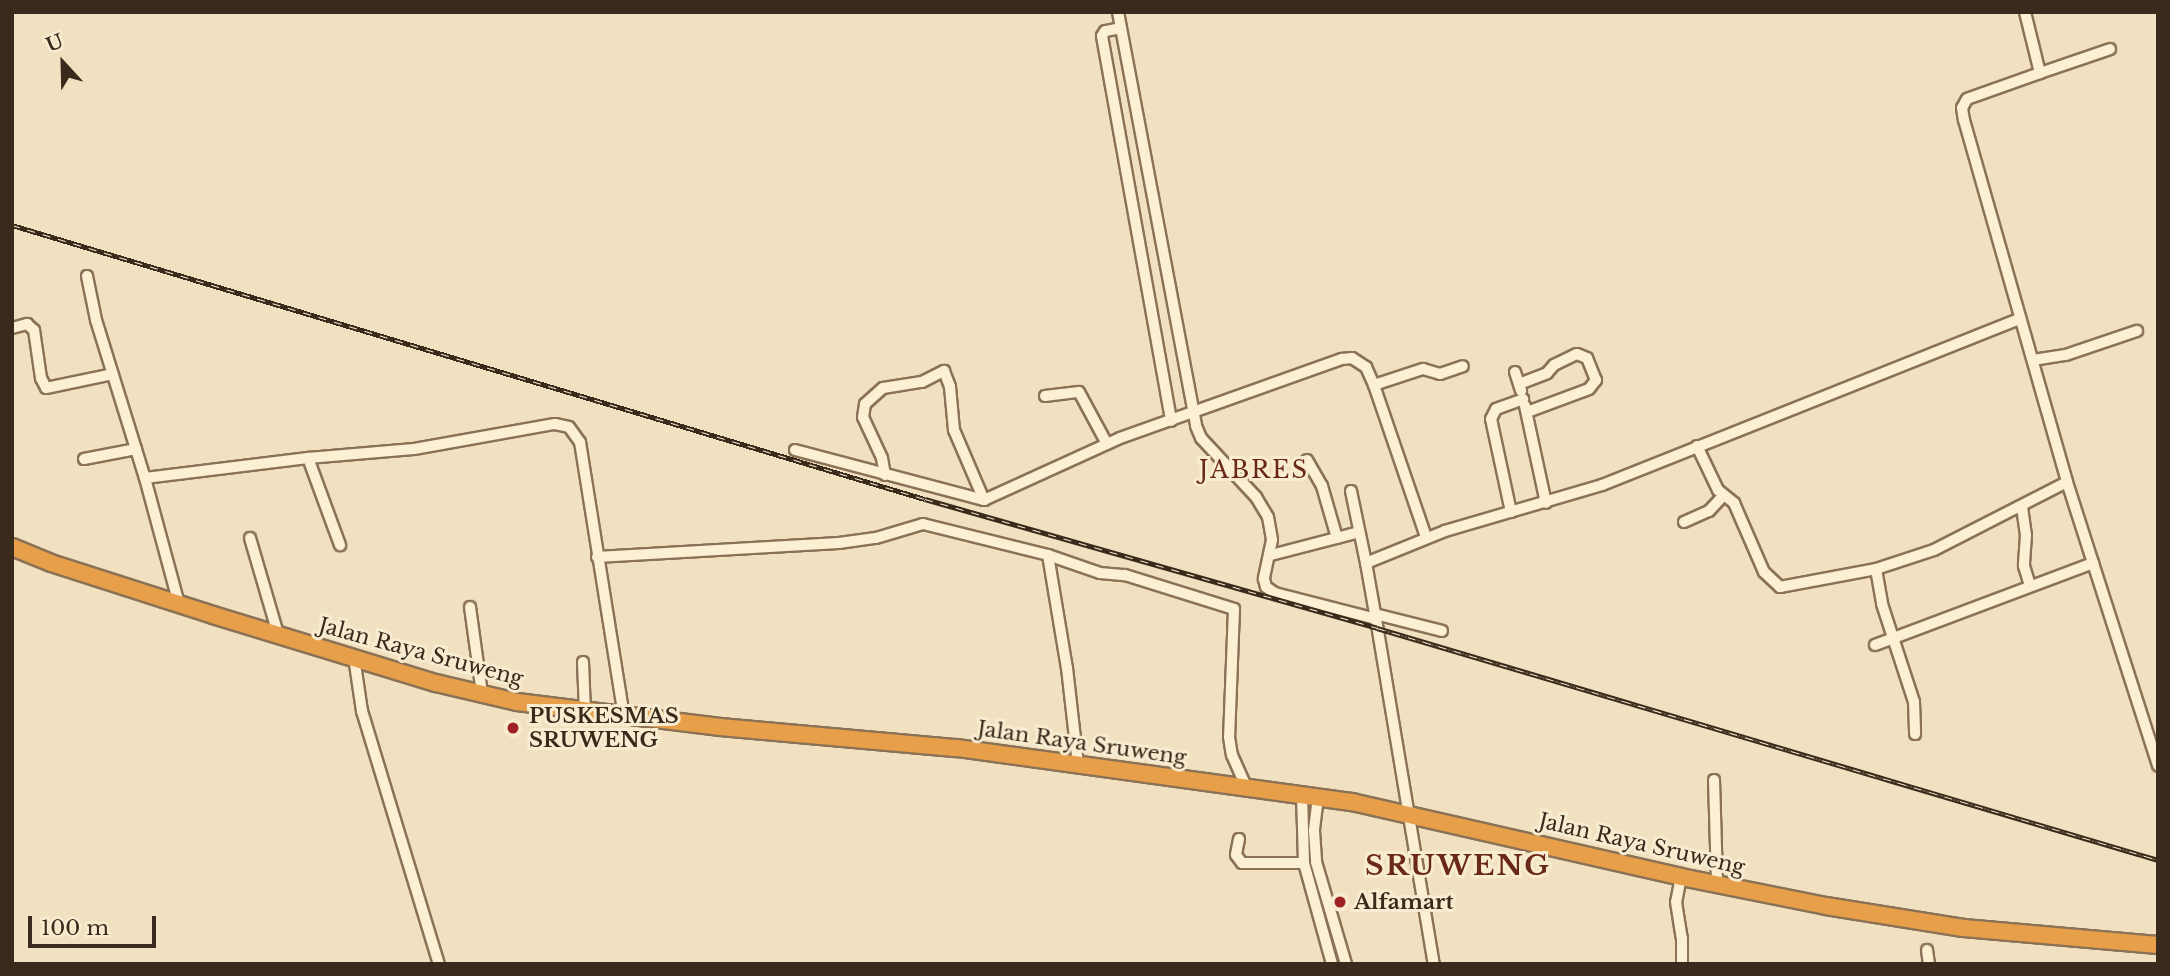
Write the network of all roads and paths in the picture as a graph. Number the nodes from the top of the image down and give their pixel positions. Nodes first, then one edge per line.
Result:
1 (1118, 12) edge
2 (2025, 12) edge
3 (1121, 28) junction
4 (2110, 49) dead end
5 (2040, 73) junction
6 (1163, 252) junction
7 (1141, 256) junction
8 (87, 276) dead end
9 (1169, 280) junction
10 (1146, 286) junction
11 (2020, 319) junction
12 (12, 328) edge
13 (2137, 331) dead end
14 (2033, 360) junction
15 (1463, 366) dead end
16 (1515, 372) dead end
17 (113, 374) junction
18 (1519, 384) junction
19 (1374, 385) junction
20 (1045, 396) dead end
21 (1523, 399) junction
22 (1527, 412) junction
23 (1194, 414) junction
24 (1171, 421) junction
25 (1107, 444) junction
26 (1697, 446) junction
27 (136, 449) junction
28 (795, 450) dead end
29 (84, 458) dead end
30 (308, 458) junction
31 (1307, 460) dead end
32 (885, 475) junction
33 (145, 478) junction
34 (2067, 482) junction
35 (1351, 491) dead end
36 (1723, 496) junction
37 (984, 500) junction
38 (1546, 503) junction
39 (2022, 507) junction
40 (1511, 512) junction
41 (1684, 522) dead end
42 (1359, 532) junction
43 (1426, 537) junction
44 (250, 538) dead end
45 (1337, 538) junction
46 (340, 545) dead end
47 (12, 547) edge
48 (1048, 555) junction
49 (1271, 555) junction
50 (597, 557) junction
51 (1366, 563) junction
52 (2092, 564) junction
53 (1876, 569) junction
54 (2031, 586) junction
55 (179, 604) junction
56 (470, 607) dead end
57 (1376, 616) junction
58 (1442, 631) dead end
59 (278, 634) junction
60 (1892, 638) junction
61 (1875, 645) dead end
62 (354, 657) junction
63 (583, 662) dead end
64 (482, 693) junction
65 (585, 710) junction
66 (624, 716) junction
67 (1915, 734) dead end
68 (2156, 751) edge
69 (1078, 764) junction
70 (2158, 766) edge
71 (1714, 779) dead end
72 (1247, 788) junction
73 (1310, 796) junction
74 (1407, 813) junction
75 (1238, 839) dead end
76 (1304, 863) junction
77 (1681, 877) junction
78 (1717, 883) junction
79 (2158, 946) edge
80 (1927, 950) dead end
81 (439, 964) edge
82 (1332, 964) edge
83 (1346, 964) edge
84 (1434, 964) edge
85 (1682, 964) edge
86 (1929, 964) edge

1 - 3 street
2 - 5 street
3 - 6 street
3 - 7 street
4 - 5 street
5 - 11 street
6 - 7 street
6 - 9 street
7 - 10 street
8 - 17 street
9 - 10 street
9 - 23 street
10 - 24 street
11 - 14 street
11 - 26 street
12 - 17 street
13 - 14 street
14 - 34 street
15 - 19 street
16 - 18 street
17 - 27 street
18 - 21 street
18 - 22 street
19 - 23 street
19 - 43 street
20 - 25 street
21 - 22 street
21 - 40 street
22 - 38 street
23 - 24 street
23 - 49 street
24 - 25 street
25 - 37 street
26 - 36 street
26 - 38 street
27 - 29 street
27 - 33 street
28 - 32 street
30 - 33 street
30 - 46 street
30 - 50 street
31 - 45 street
32 - 37 street
32 - 37 street
33 - 55 street
34 - 39 street
34 - 52 street
35 - 42 street
36 - 41 street
36 - 53 street
38 - 40 street
39 - 53 street
39 - 54 street
40 - 43 street
42 - 45 street
42 - 51 street
43 - 51 street
44 - 59 street
45 - 49 street
47 - 55 highway, Jalan Raya Sruweng
48 - 50 street
48 - 69 street
48 - 72 street
49 - 57 street
50 - 66 street
51 - 57 street
52 - 54 street
52 - 68 street
53 - 60 street
54 - 60 street
55 - 59 highway, Jalan Raya Sruweng
56 - 64 street
57 - 58 street
57 - 74 street
59 - 62 highway, Jalan Raya Sruweng
60 - 61 street
60 - 67 street
62 - 64 highway, Jalan Raya Sruweng
62 - 81 street
63 - 65 street
64 - 65 highway, Jalan Raya Sruweng
65 - 66 highway, Jalan Raya Sruweng
66 - 69 highway, Jalan Raya Sruweng
68 - 70 street
69 - 72 highway, Jalan Raya Sruweng
71 - 78 street
72 - 73 highway, Jalan Raya Sruweng
73 - 74 highway, Jalan Raya Sruweng
73 - 76 street
73 - 83 street
74 - 77 highway, Jalan Raya Sruweng
74 - 84 street
75 - 76 street
76 - 82 street
77 - 78 highway, Jalan Raya Sruweng
77 - 85 street
78 - 79 highway, Jalan Raya Sruweng
80 - 86 street

